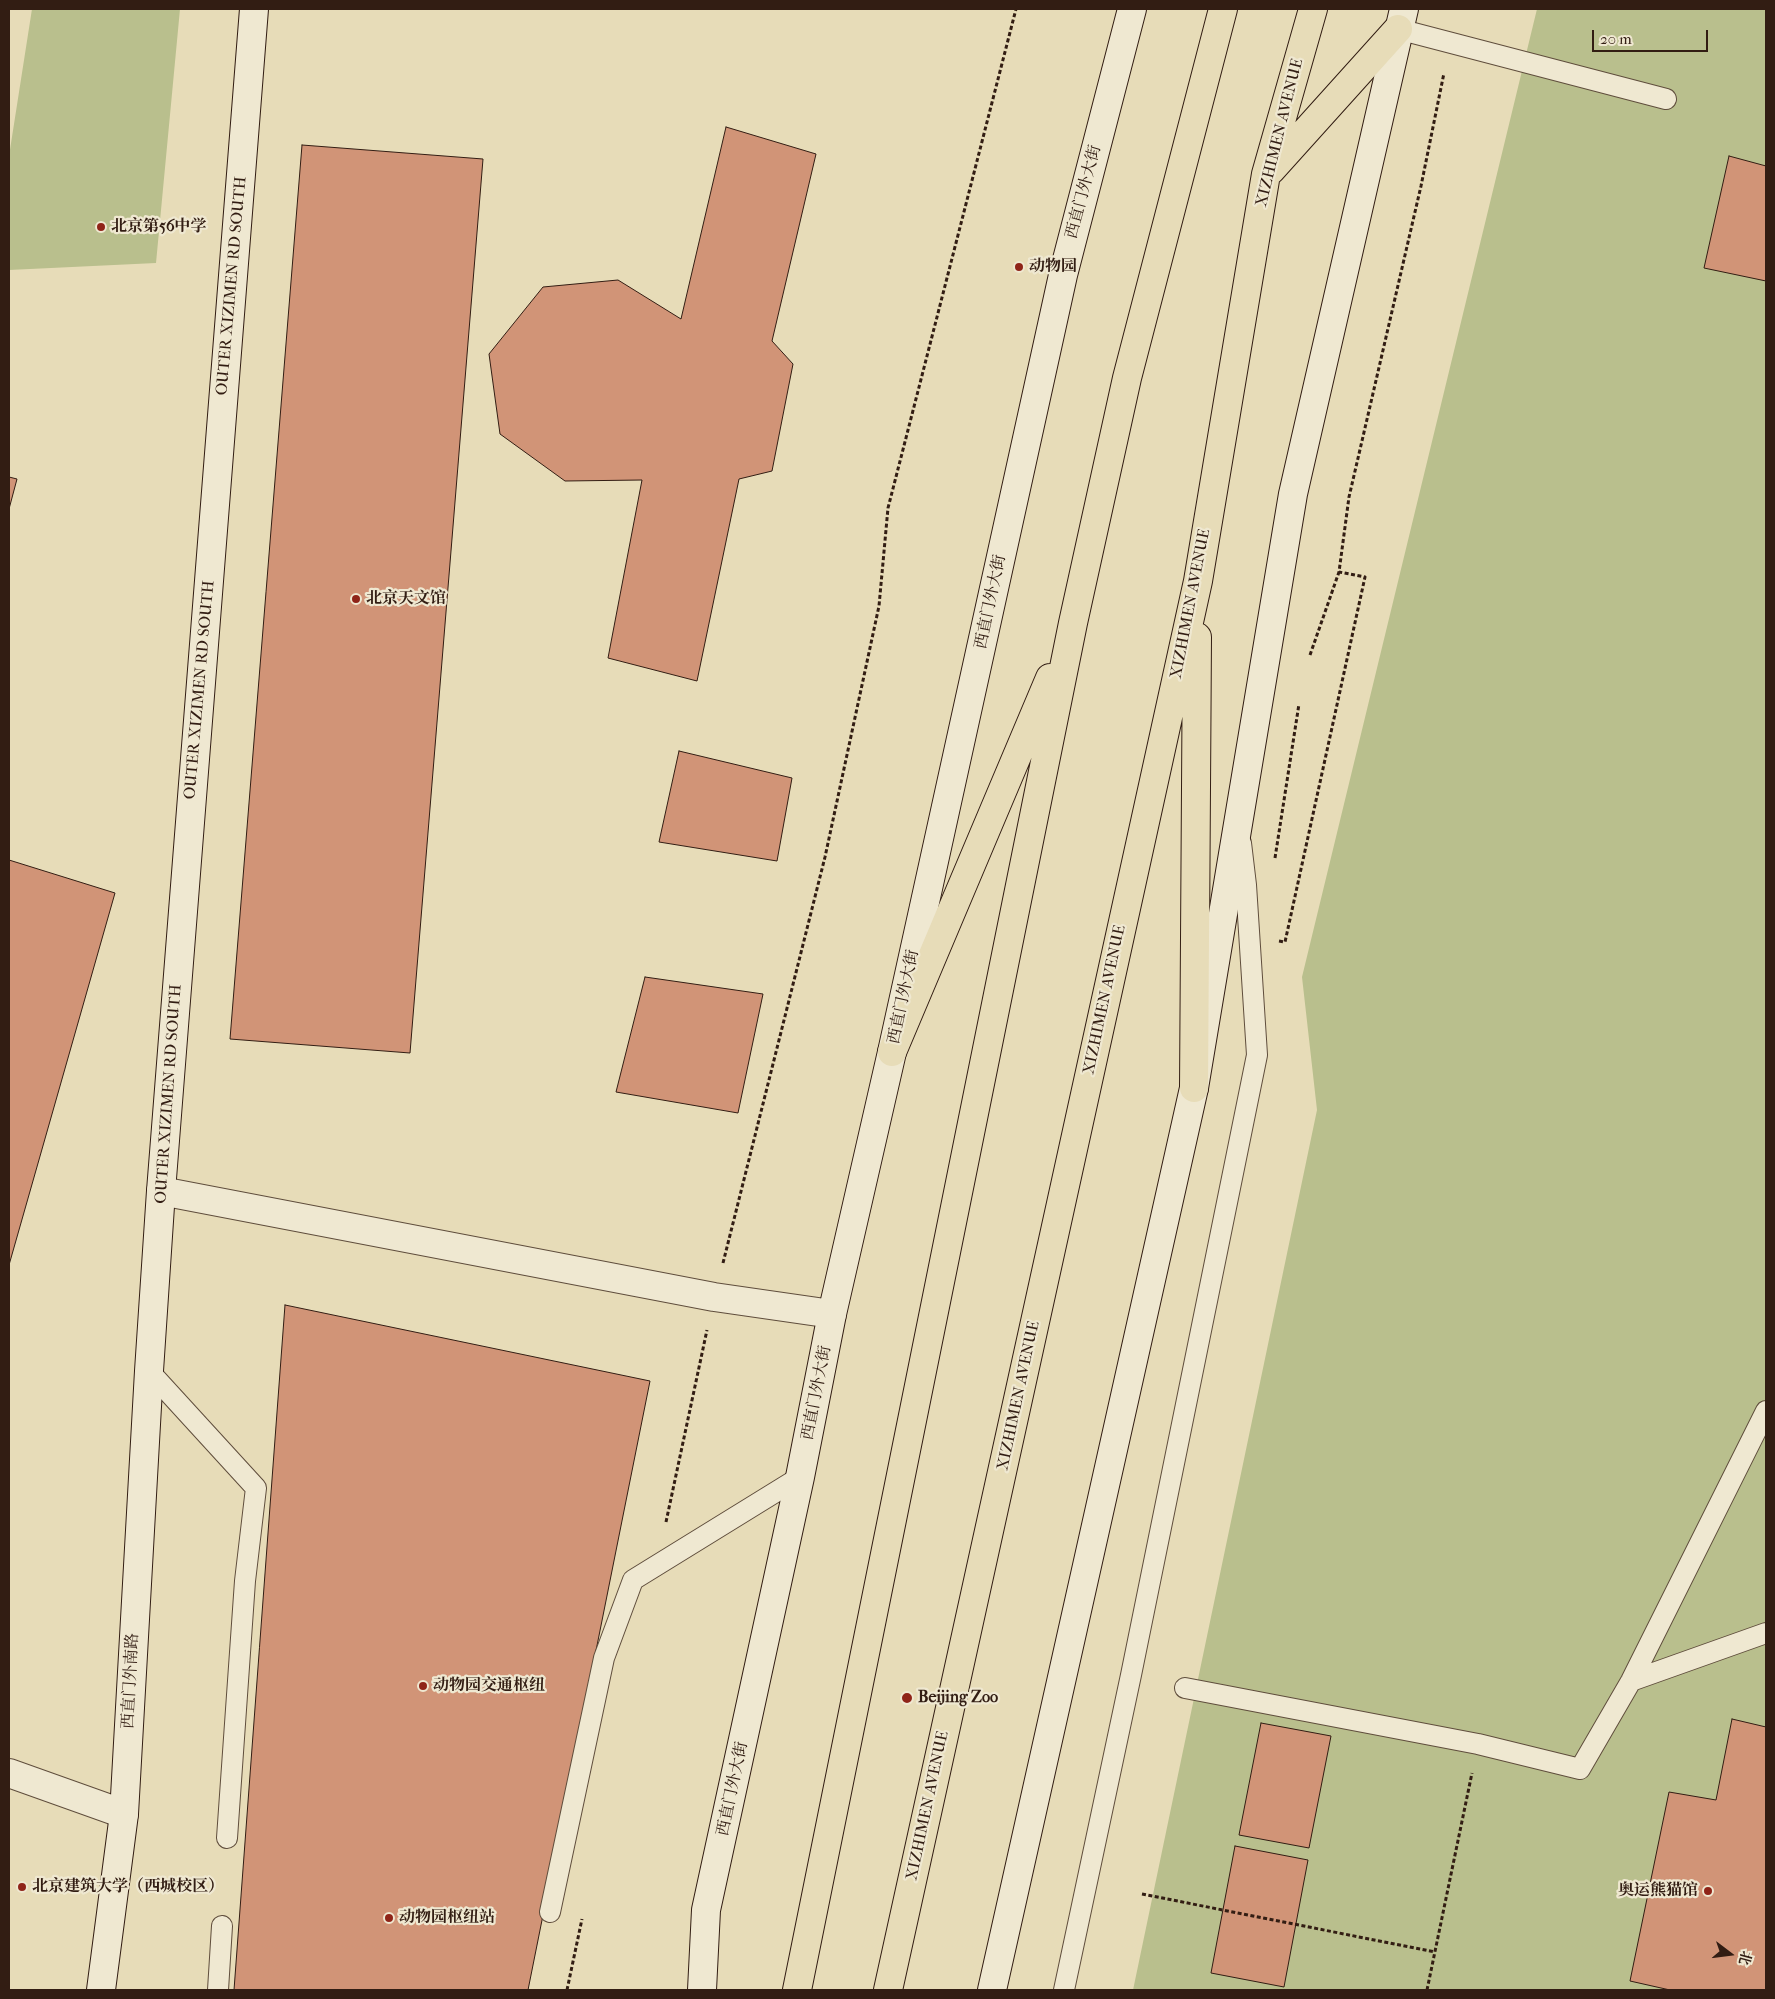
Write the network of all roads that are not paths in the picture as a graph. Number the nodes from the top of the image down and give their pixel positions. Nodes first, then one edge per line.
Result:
1 (254, 9) edge
2 (1132, 9) edge
3 (1224, 9) edge
4 (1313, 9) edge
5 (1401, 19) edge
6 (1666, 99) dead end
7 (1266, 174) junction
8 (1198, 581) junction
9 (1073, 623) junction
10 (1238, 823) junction
11 (892, 1052) junction
12 (1194, 1088) junction
13 (161, 1191) junction
14 (832, 1314) junction
15 (149, 1371) junction
16 (1766, 1411) edge
17 (800, 1477) junction
18 (1766, 1633) edge
19 (1631, 1681) junction
20 (1185, 1688) dead end
21 (9, 1774) edge
22 (124, 1814) junction
23 (227, 1838) dead end
24 (706, 1910) junction
25 (550, 1912) dead end
26 (222, 1926) dead end
27 (102, 1990) edge
28 (218, 1990) edge
29 (689, 1990) edge
30 (702, 1990) edge
31 (798, 1990) edge
32 (888, 1990) edge
33 (992, 1990) edge
34 (1064, 1990) edge

1 - 13 street, OUTER XIZIMEN RD SOUTH
2 - 11 street, 西直门外大街
3 - 9 highway
4 - 7 highway, XIZHIMEN AVENUE
5 - 6 lane
5 - 7 highway
5 - 10 street
7 - 8 highway, XIZHIMEN AVENUE
8 - 12 highway
8 - 32 highway, XIZHIMEN AVENUE
9 - 11 highway
9 - 31 highway
10 - 12 street
10 - 34 lane
11 - 14 street, 西直门外大街
12 - 33 street
13 - 14 street
13 - 15 street, OUTER XIZIMEN RD SOUTH
14 - 17 street, 西直门外大街
15 - 22 street, 西直门外南路
15 - 23 lane
16 - 19 lane
17 - 24 street, 西直门外大街
17 - 25 lane
18 - 19 lane
19 - 20 lane
21 - 22 street
22 - 27 street, 西直门外南路
24 - 29 street
24 - 30 street, 西直门外大街
26 - 28 lane

